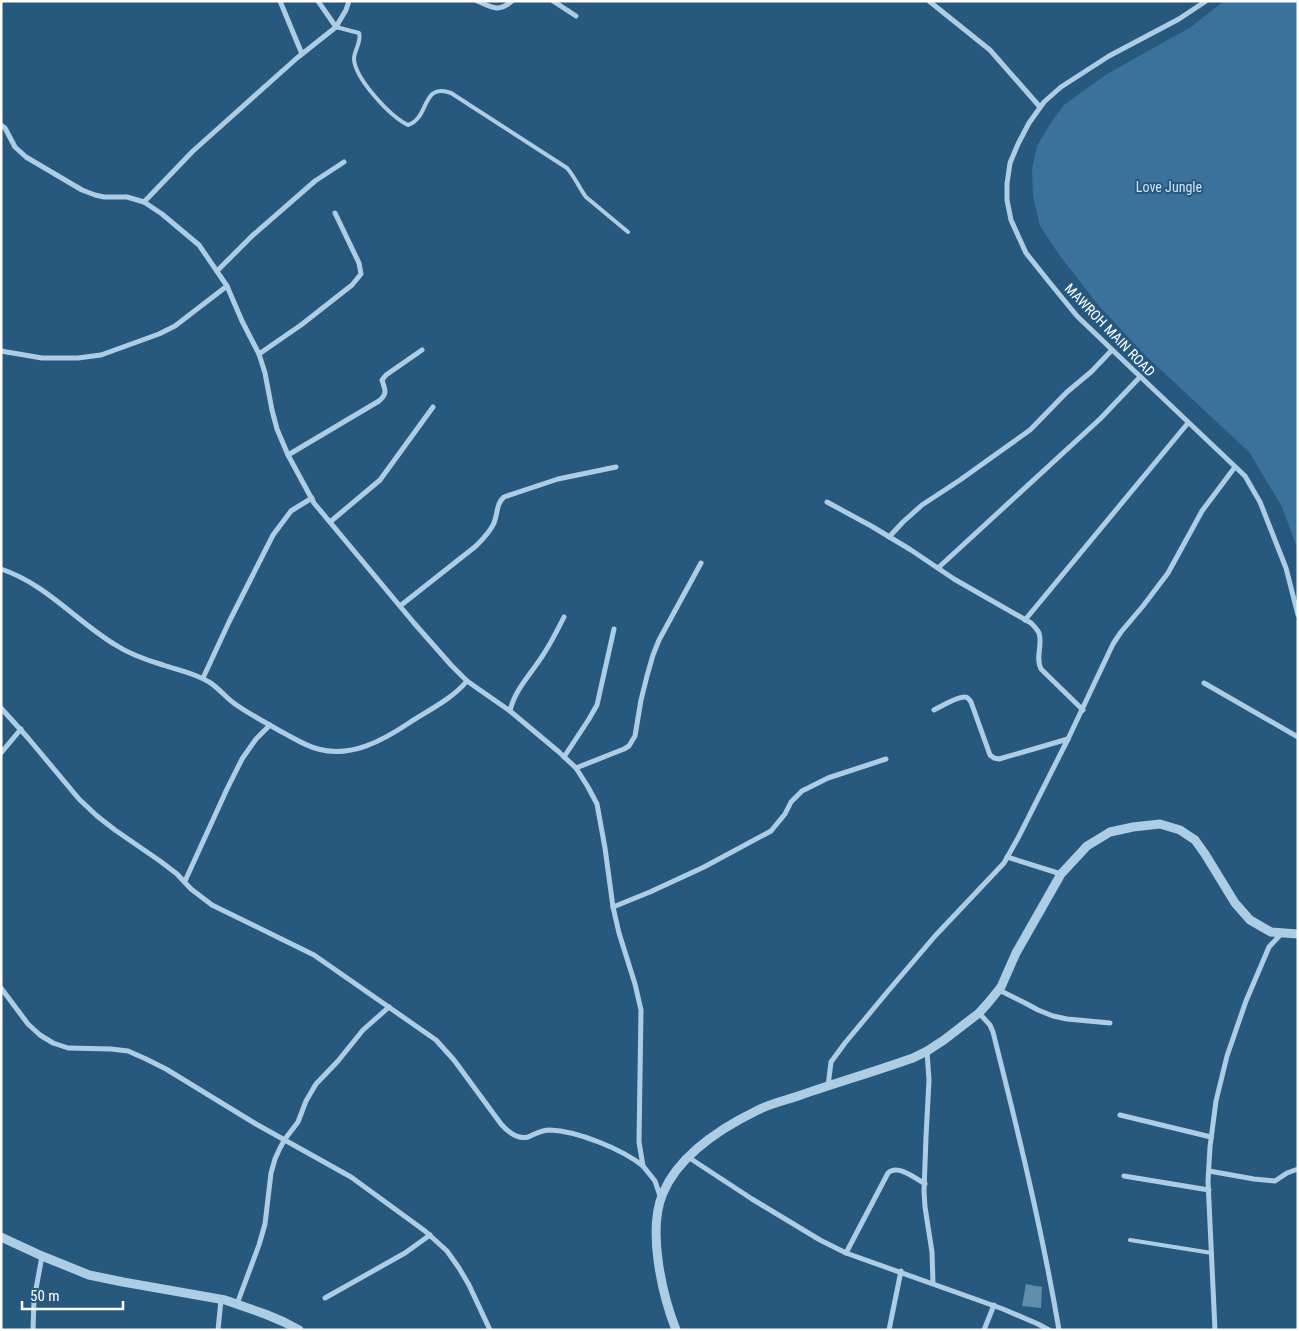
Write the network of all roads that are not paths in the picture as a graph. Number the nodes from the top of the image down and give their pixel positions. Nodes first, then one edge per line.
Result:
1 (280, 1) edge
2 (318, 1) edge
3 (348, 1) edge
4 (477, 1) edge
5 (512, 1) edge
6 (553, 1) edge
7 (929, 1) edge
8 (1206, 1) edge
9 (576, 16) dead end
10 (336, 27) junction
11 (302, 54) junction
12 (1040, 107) junction
13 (1, 125) edge
14 (344, 162) dead end
15 (144, 202) junction
16 (335, 213) dead end
17 (628, 232) dead end
18 (217, 271) junction
19 (226, 286) junction
20 (422, 350) dead end
21 (1112, 350) junction
22 (1, 351) edge
23 (259, 354) junction
24 (1140, 377) junction
25 (433, 407) dead end
26 (1188, 423) junction
27 (288, 455) junction
28 (1235, 466) junction
29 (616, 468) dead end
30 (312, 498) junction
31 (827, 502) dead end
32 (330, 522) junction
33 (890, 537) junction
34 (701, 563) dead end
35 (938, 568) junction
36 (1, 569) edge
37 (400, 606) junction
38 (1298, 615) edge
39 (564, 617) dead end
40 (1025, 620) junction
41 (614, 629) dead end
42 (203, 678) junction
43 (467, 681) junction
44 (1204, 683) dead end
45 (1, 708) edge
46 (934, 710) dead end
47 (1083, 710) junction
48 (510, 711) junction
49 (270, 725) junction
50 (21, 730) junction
51 (1298, 737) edge
52 (1068, 739) junction
53 (1, 753) edge
54 (564, 757) junction
55 (886, 759) dead end
56 (576, 768) junction
57 (1007, 857) junction
58 (1061, 874) junction
59 (185, 882) junction
60 (613, 907) junction
61 (1282, 933) junction
62 (1298, 934) edge
63 (1, 988) edge
64 (999, 990) junction
65 (389, 1007) junction
66 (979, 1013) junction
67 (1110, 1023) dead end
68 (927, 1051) junction
69 (828, 1086) junction
70 (1120, 1115) dead end
71 (1211, 1137) junction
72 (284, 1139) junction
73 (688, 1157) junction
74 (643, 1166) junction
75 (1298, 1169) edge
76 (1209, 1170) junction
77 (1124, 1176) dead end
78 (924, 1184) junction
79 (1209, 1190) junction
80 (661, 1200) junction
81 (430, 1235) junction
82 (1, 1237) edge
83 (1130, 1240) dead end
84 (846, 1253) junction
85 (1212, 1253) junction
86 (42, 1256) junction
87 (901, 1271) junction
88 (933, 1283) junction
89 (324, 1298) dead end
90 (222, 1300) junction
91 (237, 1304) junction
92 (994, 1305) junction
93 (33, 1330) edge
94 (218, 1330) edge
95 (299, 1330) edge
96 (490, 1330) edge
97 (676, 1330) edge
98 (889, 1330) edge
99 (984, 1330) edge
100 (1048, 1330) edge
101 (1059, 1330) edge
102 (1215, 1330) edge

1 - 11 street
2 - 10 street
3 - 10 street
4 - 5 street
6 - 9 street
7 - 12 street
8 - 12 street, MAWROH MAIN ROAD
10 - 11 street
10 - 17 lane
11 - 15 street
12 - 21 street, MAWROH MAIN ROAD
13 - 15 street
14 - 18 street
15 - 18 street
16 - 23 street
18 - 19 street
19 - 22 street
19 - 23 street
20 - 27 street
21 - 24 street, MAWROH MAIN ROAD
21 - 33 street
23 - 27 street
24 - 26 street, MAWROH MAIN ROAD
24 - 35 street
25 - 32 street
26 - 28 street, MAWROH MAIN ROAD
26 - 40 street
27 - 30 street
28 - 38 street, MAWROH MAIN ROAD
28 - 47 street
29 - 37 street
30 - 32 street
30 - 42 street
31 - 33 street
32 - 37 street
33 - 35 street
34 - 56 street
35 - 40 street
36 - 42 street
37 - 43 street
39 - 48 street
40 - 47 street
41 - 54 street
42 - 49 street
43 - 48 street
43 - 49 street
44 - 51 street
45 - 50 street
46 - 52 street
47 - 52 street
48 - 54 street
49 - 59 street
50 - 53 street
50 - 59 street
52 - 57 street
54 - 56 street
55 - 60 street
56 - 60 street
57 - 58 street
57 - 69 street
58 - 61 street
58 - 64 street
59 - 65 street
60 - 74 street
61 - 62 street
61 - 71 street
63 - 72 street
64 - 66 street
64 - 67 street
65 - 72 street
65 - 74 street
66 - 68 street
66 - 101 street
68 - 69 street
68 - 78 street
69 - 73 street
70 - 71 street
71 - 76 street
72 - 81 street
72 - 91 street
73 - 80 street
73 - 84 street
74 - 80 street
75 - 76 street
76 - 79 street
77 - 79 street
78 - 84 street
78 - 88 street
79 - 85 street
80 - 97 street
81 - 89 street
81 - 96 street
82 - 86 street
83 - 85 lane
84 - 87 street
85 - 102 street
86 - 90 street
86 - 93 street
87 - 88 street
87 - 98 street
88 - 92 street
90 - 91 street
90 - 94 street
91 - 95 street
92 - 99 street
92 - 100 street

